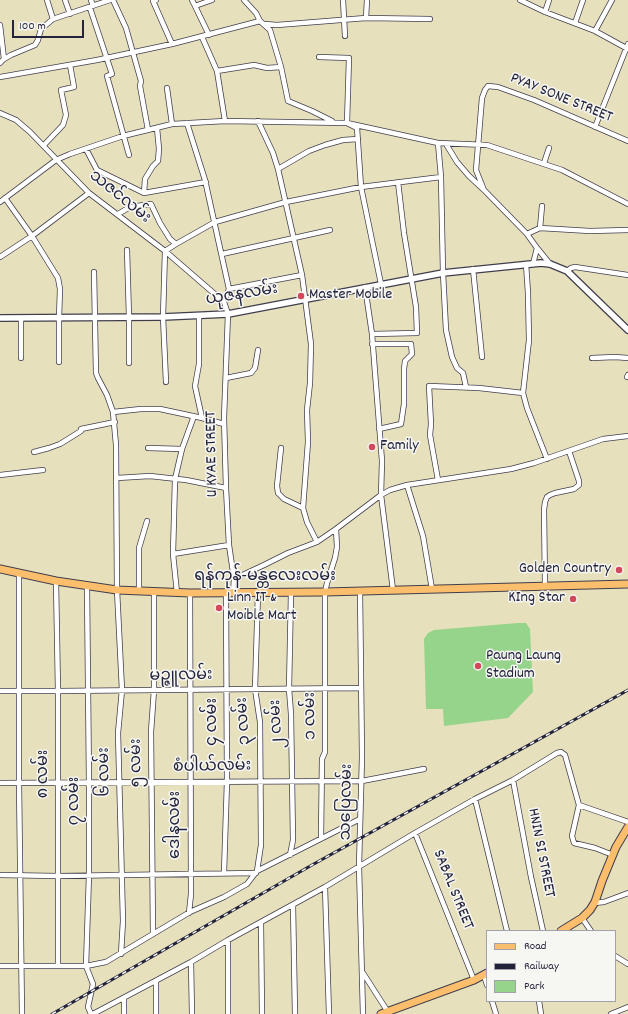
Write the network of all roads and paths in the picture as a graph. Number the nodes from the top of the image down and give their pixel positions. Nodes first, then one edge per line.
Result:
1 (47, 0) edge
2 (65, 0) edge
3 (91, 0) edge
4 (110, 0) edge
5 (113, 0) edge
6 (156, 0) edge
7 (192, 0) edge
8 (212, 0) edge
9 (244, 0) edge
10 (342, 0) edge
11 (367, 0) edge
12 (520, 0) edge
13 (549, 0) edge
14 (583, 0) edge
15 (612, 0) edge
16 (195, 6) junction
17 (91, 7) junction
18 (545, 12) junction
19 (70, 14) junction
20 (366, 18) junction
21 (343, 19) junction
22 (430, 19) dead end
23 (52, 20) junction
24 (263, 23) junction
25 (574, 23) junction
26 (0, 25) edge
27 (595, 31) junction
28 (209, 35) junction
29 (345, 36) dead end
30 (202, 37) junction
31 (172, 44) junction
32 (627, 47) edge
33 (133, 52) junction
34 (319, 57) dead end
35 (107, 58) junction
36 (4, 59) junction
37 (0, 63) edge
38 (70, 65) junction
39 (281, 67) junction
40 (217, 70) junction
41 (0, 77) edge
42 (166, 88) dead end
43 (0, 113) edge
44 (225, 121) junction
45 (258, 121) junction
46 (334, 122) junction
47 (347, 122) junction
48 (187, 123) junction
49 (172, 124) junction
50 (596, 127) junction
51 (156, 128) junction
52 (148, 130) junction
53 (123, 136) junction
54 (358, 139) junction
55 (628, 141) edge
56 (438, 143) junction
57 (446, 144) junction
58 (479, 144) junction
59 (44, 145) junction
60 (549, 148) dead end
61 (86, 149) junction
62 (129, 155) dead end
63 (56, 160) junction
64 (544, 163) junction
65 (278, 169) junction
66 (441, 177) junction
67 (206, 182) junction
68 (398, 182) junction
69 (361, 187) junction
70 (484, 190) junction
71 (89, 193) junction
72 (144, 193) junction
73 (5, 198) junction
74 (0, 202) edge
75 (286, 202) junction
76 (628, 204) edge
77 (542, 206) dead end
78 (118, 214) junction
79 (215, 222) junction
80 (540, 228) junction
81 (330, 230) dead end
82 (628, 230) edge
83 (526, 234) junction
84 (32, 236) junction
85 (294, 238) junction
86 (176, 244) junction
87 (537, 248) junction
88 (127, 250) dead end
89 (165, 251) junction
90 (222, 254) junction
91 (0, 257) edge
92 (526, 264) junction
93 (533, 264) junction
94 (550, 264) junction
95 (473, 269) junction
96 (567, 271) junction
97 (94, 272) dead end
98 (443, 273) junction
99 (302, 275) junction
100 (628, 275) edge
101 (411, 279) junction
102 (381, 284) junction
103 (365, 287) junction
104 (229, 289) junction
105 (304, 299) junction
106 (224, 302) junction
107 (228, 314) junction
108 (199, 316) junction
109 (129, 317) junction
110 (163, 317) junction
111 (0, 318) edge
112 (21, 318) junction
113 (59, 318) junction
114 (95, 318) junction
115 (628, 330) edge
116 (372, 334) junction
117 (372, 344) junction
118 (258, 350) dead end
119 (482, 357) dead end
120 (21, 358) dead end
121 (592, 358) dead end
122 (628, 358) edge
123 (59, 362) dead end
124 (129, 363) dead end
125 (226, 378) junction
126 (166, 382) dead end
127 (466, 387) junction
128 (523, 393) junction
129 (113, 412) junction
130 (194, 416) junction
131 (202, 418) junction
132 (115, 422) junction
133 (224, 424) junction
134 (379, 429) junction
135 (628, 436) edge
136 (148, 448) dead end
137 (281, 448) dead end
138 (182, 449) junction
139 (569, 451) junction
140 (34, 452) dead end
141 (547, 459) junction
142 (43, 470) dead end
143 (0, 475) edge
144 (116, 478) junction
145 (175, 479) junction
146 (438, 480) junction
147 (408, 485) junction
148 (226, 488) junction
149 (381, 495) junction
150 (304, 508) junction
151 (146, 521) dead end
152 (336, 529) junction
153 (317, 542) junction
154 (229, 545) junction
155 (173, 554) junction
156 (0, 569) edge
157 (19, 573) junction
158 (234, 579) junction
159 (56, 581) junction
160 (628, 584) edge
161 (545, 585) junction
162 (87, 586) junction
163 (432, 589) junction
164 (118, 590) junction
165 (393, 590) junction
166 (139, 591) junction
167 (154, 591) junction
168 (360, 591) junction
169 (177, 592) junction
170 (326, 592) junction
171 (190, 593) junction
172 (230, 593) junction
173 (258, 593) junction
174 (291, 593) junction
175 (325, 688) junction
176 (361, 688) junction
177 (190, 689) junction
178 (227, 689) junction
179 (255, 689) junction
180 (289, 689) junction
181 (89, 690) junction
182 (122, 690) junction
183 (154, 690) junction
184 (0, 691) edge
185 (19, 691) junction
186 (58, 691) junction
187 (424, 769) dead end
188 (260, 780) junction
189 (321, 780) junction
190 (513, 780) junction
191 (190, 781) junction
192 (227, 781) junction
193 (292, 781) junction
194 (362, 781) junction
195 (120, 782) junction
196 (152, 782) junction
197 (0, 783) edge
198 (19, 783) junction
199 (58, 783) junction
200 (89, 783) junction
201 (475, 799) junction
202 (579, 805) junction
203 (360, 819) junction
204 (628, 822) edge
205 (628, 827) edge
206 (415, 833) junction
207 (321, 838) junction
208 (290, 855) junction
209 (612, 855) junction
210 (359, 866) junction
211 (256, 872) junction
212 (191, 873) junction
213 (224, 873) junction
214 (0, 875) edge
215 (20, 875) junction
216 (89, 875) junction
217 (121, 875) junction
218 (153, 875) junction
219 (58, 876) junction
220 (325, 887) junction
221 (628, 893) edge
222 (594, 903) junction
223 (293, 905) junction
224 (189, 913) junction
225 (582, 918) junction
226 (261, 923) junction
227 (507, 930) edge
228 (544, 930) edge
229 (563, 930) edge
230 (590, 930) edge
231 (153, 934) junction
232 (228, 940) junction
233 (121, 954) junction
234 (616, 957) edge
235 (191, 962) junction
236 (628, 964) edge
237 (0, 966) edge
238 (21, 966) junction
239 (58, 966) junction
240 (86, 966) junction
241 (363, 973) junction
242 (485, 974) edge
243 (474, 980) junction
244 (156, 981) junction
245 (124, 998) junction
246 (492, 1002) edge
247 (539, 1002) edge
248 (628, 1007) edge
249 (386, 1013) edge
250 (22, 1014) edge
251 (92, 1014) edge
252 (124, 1014) edge
253 (156, 1014) edge
254 (192, 1014) edge
255 (228, 1014) edge
256 (262, 1014) edge
257 (295, 1014) edge
258 (329, 1014) edge
259 (363, 1014) edge
260 (496, 1014) edge
261 (541, 1014) edge
262 (611, 1014) edge

1 - 23 street
2 - 19 street
3 - 17 street
4 - 17 street
5 - 33 street
6 - 31 street
7 - 16 street
8 - 16 street
9 - 24 street
10 - 21 street
11 - 20 street
12 - 18 street
13 - 18 street
14 - 25 street
15 - 27 street
16 - 28 street
17 - 19 street
17 - 35 street
18 - 25 street
19 - 23 street
20 - 21 street
20 - 22 street
21 - 24 street
21 - 29 street
23 - 36 street
24 - 28 street
24 - 39 street
25 - 27 street
26 - 36 street
27 - 32 street
28 - 30 street
30 - 31 street
30 - 40 street
31 - 33 street
32 - 50 street
33 - 35 street
33 - 52 street
34 - 47 street
35 - 38 street
35 - 53 street
36 - 37 street
38 - 41 street
38 - 59 street
39 - 40 street
39 - 46 street
40 - 44 street
42 - 49 street
43 - 59 street, သဇင်လမ်း
44 - 45 street
44 - 48 street
45 - 46 street
45 - 65 street
46 - 47 street
47 - 54 street
47 - 56 street
48 - 49 street
48 - 67 street
49 - 51 street
50 - 55 street, PYAY SONE STREET
50 - 58 street, PYAY SONE STREET
51 - 52 street
51 - 72 street
52 - 53 street
53 - 61 street
53 - 62 street
54 - 65 street
54 - 69 street
56 - 57 street
56 - 66 street
57 - 58 street
57 - 70 street
58 - 64 street
58 - 70 street
59 - 63 street, သဇင်လမ်း
60 - 64 street
61 - 63 street
61 - 72 street
63 - 71 street, သဇင်လမ်း
63 - 73 street
64 - 76 street
65 - 75 street
66 - 68 street
66 - 98 street
67 - 72 street
67 - 79 street
68 - 69 street
68 - 101 street
69 - 75 street
69 - 102 street
70 - 83 street
71 - 78 street, သဇင်လမ်း
71 - 84 street
73 - 74 street
73 - 84 street
75 - 79 street
75 - 85 street
77 - 80 street
78 - 86 street
78 - 89 street, သဇင်လမ်း
79 - 86 street
79 - 90 street
80 - 82 street
80 - 83 street
81 - 85 street
83 - 87 street
84 - 91 street
84 - 113 street
85 - 90 street
85 - 99 street
86 - 89 street
87 - 93 street
87 - 94 street
88 - 109 street
89 - 106 street, သဇင်လမ်း
89 - 110 street
90 - 104 street
92 - 93 street, ယုဇနလမ်း
92 - 95 street, ယုဇနလမ်း
92 - 128 street
93 - 94 street, ယုဇနလမ်း
94 - 96 street, ယုဇနလမ်း
95 - 98 street, ယုဇနလမ်း
95 - 119 street
96 - 100 street
96 - 115 street, ယုဇနလမ်း
97 - 114 street, ၆ လမ်း
98 - 101 street, ယုဇနလမ်း
98 - 127 street
99 - 104 street
99 - 105 street
101 - 102 street, ယုဇနလမ်း
101 - 116 street
102 - 103 street, ယုဇနလမ်း
103 - 105 street, ယုဇနလမ်း
103 - 116 street
104 - 106 street
105 - 107 street, ယုဇနလမ်း
105 - 150 street
106 - 107 street
107 - 108 street, ယုဇနလမ်း
107 - 125 street, U KYAE STREET
108 - 110 street, ယုဇနလမ်း
108 - 131 street
109 - 110 street, ယုဇနလမ်း
109 - 114 street, ယုဇနလမ်း
109 - 124 street
110 - 126 street
111 - 112 street, ယုဇနလမ်း
112 - 113 street, ယုဇနလမ်း
112 - 120 street
113 - 114 street, ယုဇနလမ်း
113 - 123 street
114 - 129 street, ၆ လမ်း
116 - 117 street
117 - 134 street
117 - 134 street
118 - 125 street
121 - 122 street
125 - 133 street, U KYAE STREET
127 - 128 street
127 - 146 street
128 - 141 street
129 - 130 street
129 - 132 street, ၆ လမ်း
130 - 131 street
130 - 138 street
131 - 133 street
132 - 140 street
132 - 144 street, ၆ လမ်း
133 - 148 street, U KYAE STREET
134 - 149 street
135 - 139 street
136 - 138 street
137 - 150 street
138 - 145 street
139 - 141 street
139 - 161 street
141 - 146 street
142 - 143 street
144 - 145 street
144 - 164 street, ၆ လမ်း
145 - 148 street
145 - 155 street
146 - 147 street
147 - 149 street
147 - 163 street
148 - 154 street, U KYAE STREET
149 - 152 street
149 - 165 street
150 - 153 street
151 - 166 street
152 - 153 street
152 - 170 street, ၁ လမ်း
153 - 158 street
154 - 155 street
154 - 158 street, U KYAE STREET
155 - 169 street
156 - 157 main road, ရန်ကုန်-မန္တလေးလမ်း
157 - 159 main road, ရန်ကုန်-မန္တလေးလမ်း
157 - 185 street
158 - 172 street, U KYAE STREET
159 - 162 main road, ရန်ကုန်-မန္တလေးလမ်း
159 - 186 street, ၈ လမ်း
160 - 161 main road, ရန်ကုန်-မန္တလေးလမ်း
161 - 163 main road, ရန်ကုန်-မန္တလေးလမ်း
162 - 164 main road, ရန်ကုန်-မန္တလေးလမ်း
162 - 181 street, ၇ လမ်း
163 - 165 main road, ရန်ကုန်-မန္တလေးလမ်း
164 - 166 main road, ရန်ကုန်-မန္တလေးလမ်း
164 - 182 street, ၆ လမ်း
165 - 168 main road, ရန်ကုန်-မန္တလေးလမ်း
166 - 167 main road, ရန်ကုန်-မန္တလေးလမ်း
167 - 169 main road, ရန်ကုန်-မန္တလေးလမ်း
167 - 183 street, ၅ လမ်း
168 - 170 main road, ရန်ကုန်-မန္တလေးလမ်း
168 - 176 street, သပြေလမ်း
169 - 171 main road, ရန်ကုန်-မန္တလေးလမ်း
170 - 174 main road, ရန်ကုန်-မန္တလေးလမ်း
170 - 175 street, ၁ လမ်း
171 - 172 main road, ရန်ကုန်-မန္တလေးလမ်း
171 - 177 street, ဒေါနလမ်း
172 - 173 main road, ရန်ကုန်-မန္တလေးလမ်း
172 - 178 street, ၄ လမ်း
173 - 174 main road, ရန်ကုန်-မန္တလေးလမ်း
173 - 179 street, ၃ လမ်း
174 - 180 street, ၂ လမ်း
175 - 176 street, မဉ္ဇူလမ်း
175 - 180 street, မဉ္ဇူလမ်း
175 - 189 street, ၁ လမ်း
176 - 194 street, သပြေလမ်း
177 - 178 street, မဉ္ဇူလမ်း
177 - 183 street, မဉ္ဇူလမ်း
177 - 191 street, ဒေါနလမ်း
178 - 179 street, မဉ္ဇူလမ်း
178 - 192 street, ၄ လမ်း
179 - 180 street, မဉ္ဇူလမ်း
179 - 188 street, ၃ လမ်း
180 - 193 street, ၂ လမ်း
181 - 182 street, မဉ္ဇူလမ်း
181 - 186 street, မဉ္ဇူလမ်း
181 - 200 street, ၇ လမ်း
182 - 183 street, မဉ္ဇူလမ်း
182 - 195 street, ၆ လမ်း
183 - 196 street, ၅ လမ်း
184 - 185 street, မဉ္ဇူလမ်း
185 - 186 street, မဉ္ဇူလမ်း
185 - 198 street
186 - 199 street, ၈ လမ်း
187 - 194 street, စံပါယ်လမ်း
188 - 192 street, စံပါယ်လမ်း
188 - 193 street, စံပါယ်လမ်း
188 - 211 street, ၃ လမ်း
189 - 193 street, စံပါယ်လမ်း
189 - 194 street, စံပါယ်လမ်း
189 - 207 street, ၁ လမ်း
190 - 201 street
190 - 202 street
190 - 228 street, HNIN SI STREET
191 - 192 street, စံပါယ်လမ်း
191 - 196 street, စံပါယ်လမ်း
191 - 212 street, ဒေါနလမ်း
192 - 213 street, ၄ လမ်း
193 - 208 street, ၂ လမ်း
194 - 203 street, သပြေလမ်း
195 - 196 street, စံပါယ်လမ်း
195 - 200 street, စံပါယ်လမ်း
195 - 217 street, ၆ လမ်း
196 - 218 street, ၅ လမ်း
197 - 198 street, စံပါယ်လမ်း
198 - 199 street, စံပါယ်လမ်း
198 - 215 street
199 - 200 street, စံပါယ်လမ်း
199 - 219 street, ၈ လမ်း
200 - 216 street, ၇ လမ်း
201 - 206 street
201 - 227 street
202 - 204 street
202 - 209 street
203 - 207 street
203 - 210 street, သပြေလမ်း
205 - 209 main road
206 - 210 street
206 - 243 street, SABAL STREET
207 - 208 street
208 - 211 street
209 - 222 main road
210 - 220 street
210 - 241 street, သပြေလမ်း
211 - 213 street
211 - 224 street
212 - 213 street
212 - 218 street
212 - 224 street, ဒေါနလမ်း
214 - 215 street
215 - 219 street
215 - 238 street
216 - 217 street
216 - 219 street
216 - 240 street, ၇ လမ်း
217 - 218 street
217 - 233 street, ၆ လမ်း
218 - 231 street, ၅ လမ်း
219 - 239 street, ၈ လမ်း
220 - 223 street
220 - 258 street
221 - 222 street
222 - 225 main road
223 - 226 street
223 - 257 street
224 - 231 street
225 - 229 main road
225 - 230 street
226 - 232 street
226 - 256 street
231 - 233 street
232 - 235 street
232 - 255 street
233 - 240 street
234 - 236 street
235 - 244 street
235 - 254 street
237 - 238 street
238 - 239 street
238 - 250 street
239 - 240 street
240 - 251 street, ၇ လမ်း
241 - 249 street
241 - 259 street, သပြေလမ်း
242 - 243 main road
243 - 249 main road
244 - 245 street
244 - 253 street
245 - 251 street
245 - 252 street
246 - 260 street
247 - 261 street
248 - 262 street

